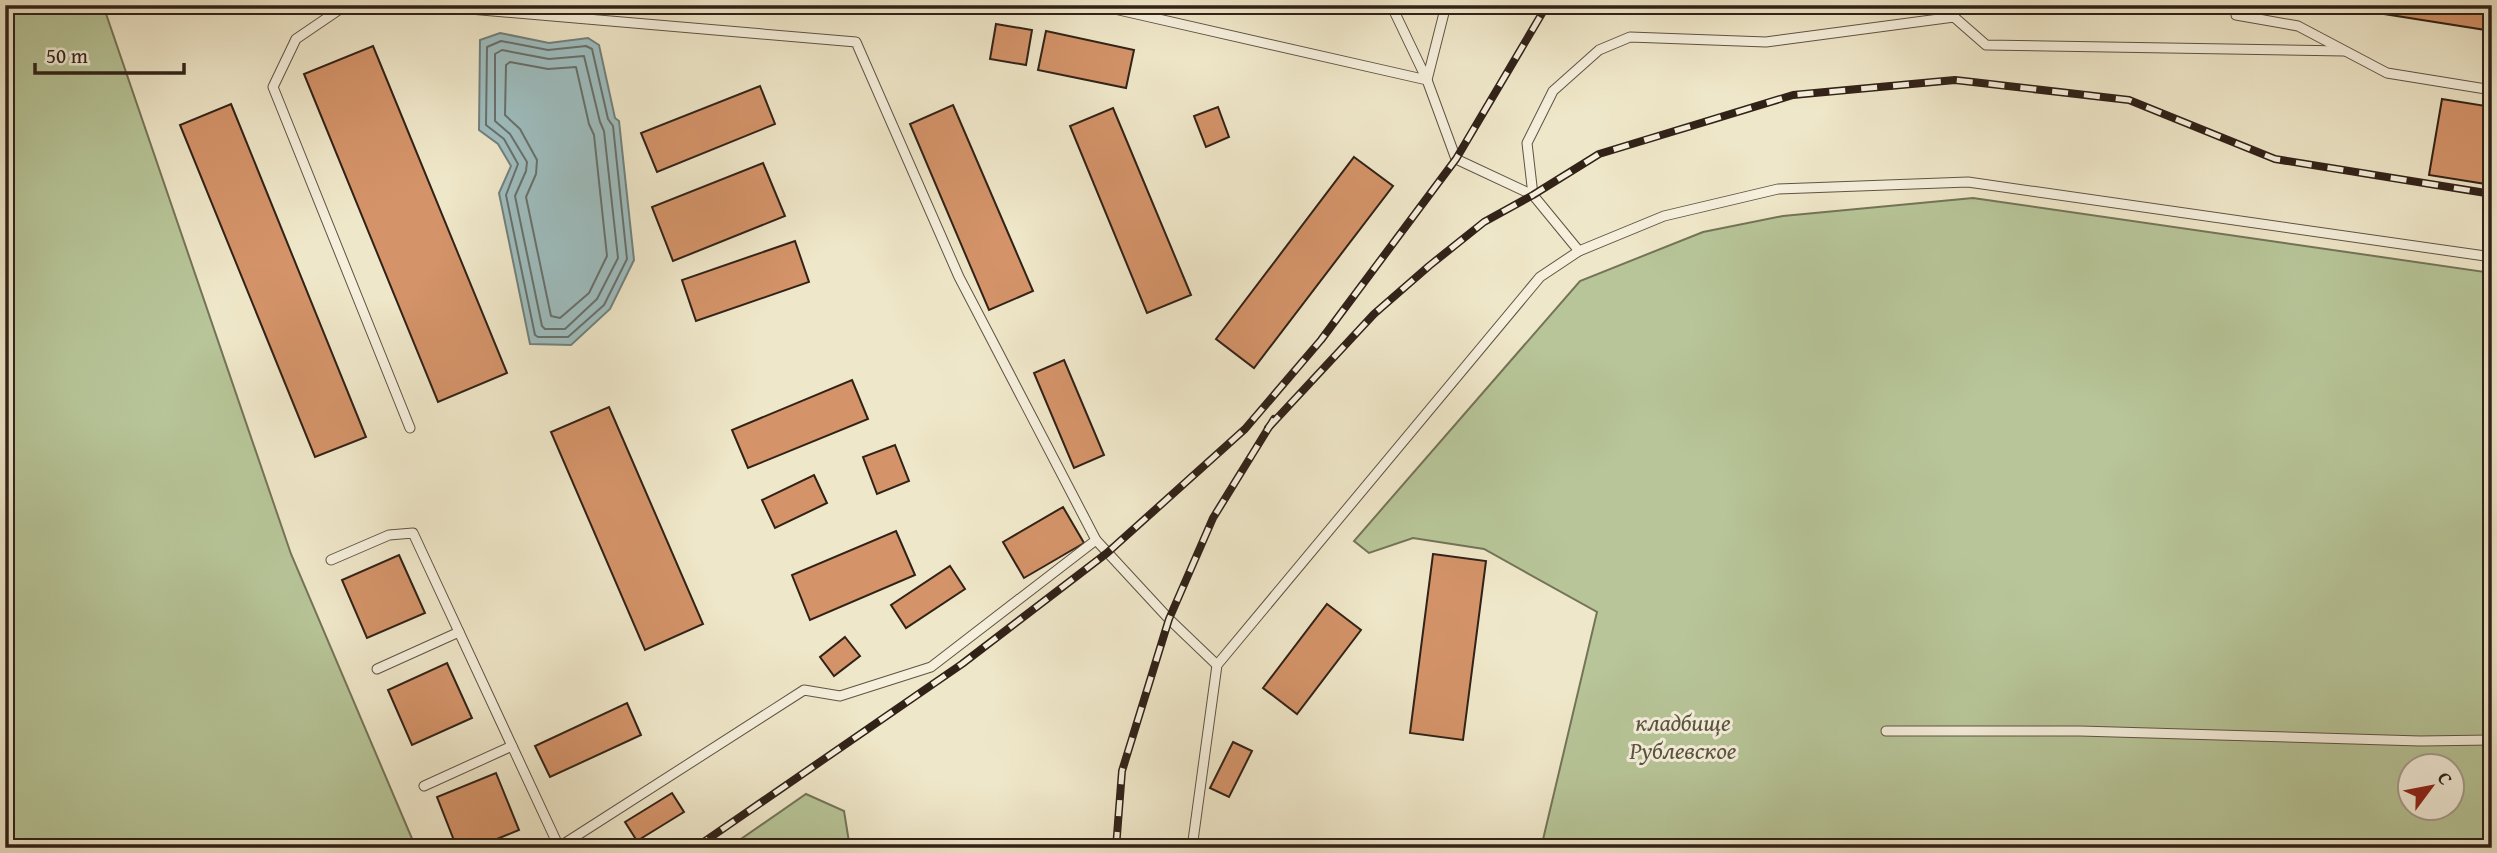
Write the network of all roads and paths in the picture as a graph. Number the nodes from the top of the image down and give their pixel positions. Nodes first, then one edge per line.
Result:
1 (346, 5) edge
2 (422, 5) edge
3 (1097, 5) edge
4 (1394, 5) edge
5 (1446, 5) edge
6 (2236, 5) edge
7 (2344, 51) junction
8 (1427, 80) junction
9 (2492, 89) edge
10 (1533, 195) junction
11 (1579, 251) junction
12 (2492, 257) edge
13 (410, 428) dead end
14 (1096, 540) junction
15 (331, 561) dead end
16 (460, 632) junction
17 (1217, 665) junction
18 (377, 670) dead end
19 (1886, 731) dead end
20 (2492, 740) edge
21 (512, 746) junction
22 (424, 786) dead end
23 (1192, 848) edge

1 - 13 lane
2 - 14 lane
3 - 8 lane
4 - 8 lane
5 - 8 lane
6 - 7 lane
7 - 9 lane
7 - 10 lane
8 - 10 lane
10 - 11 lane
11 - 12 lane
11 - 17 lane
14 - 17 lane
14 - 21 lane
15 - 16 lane
16 - 18 lane
16 - 21 lane
17 - 23 lane
19 - 20 lane
21 - 22 lane

